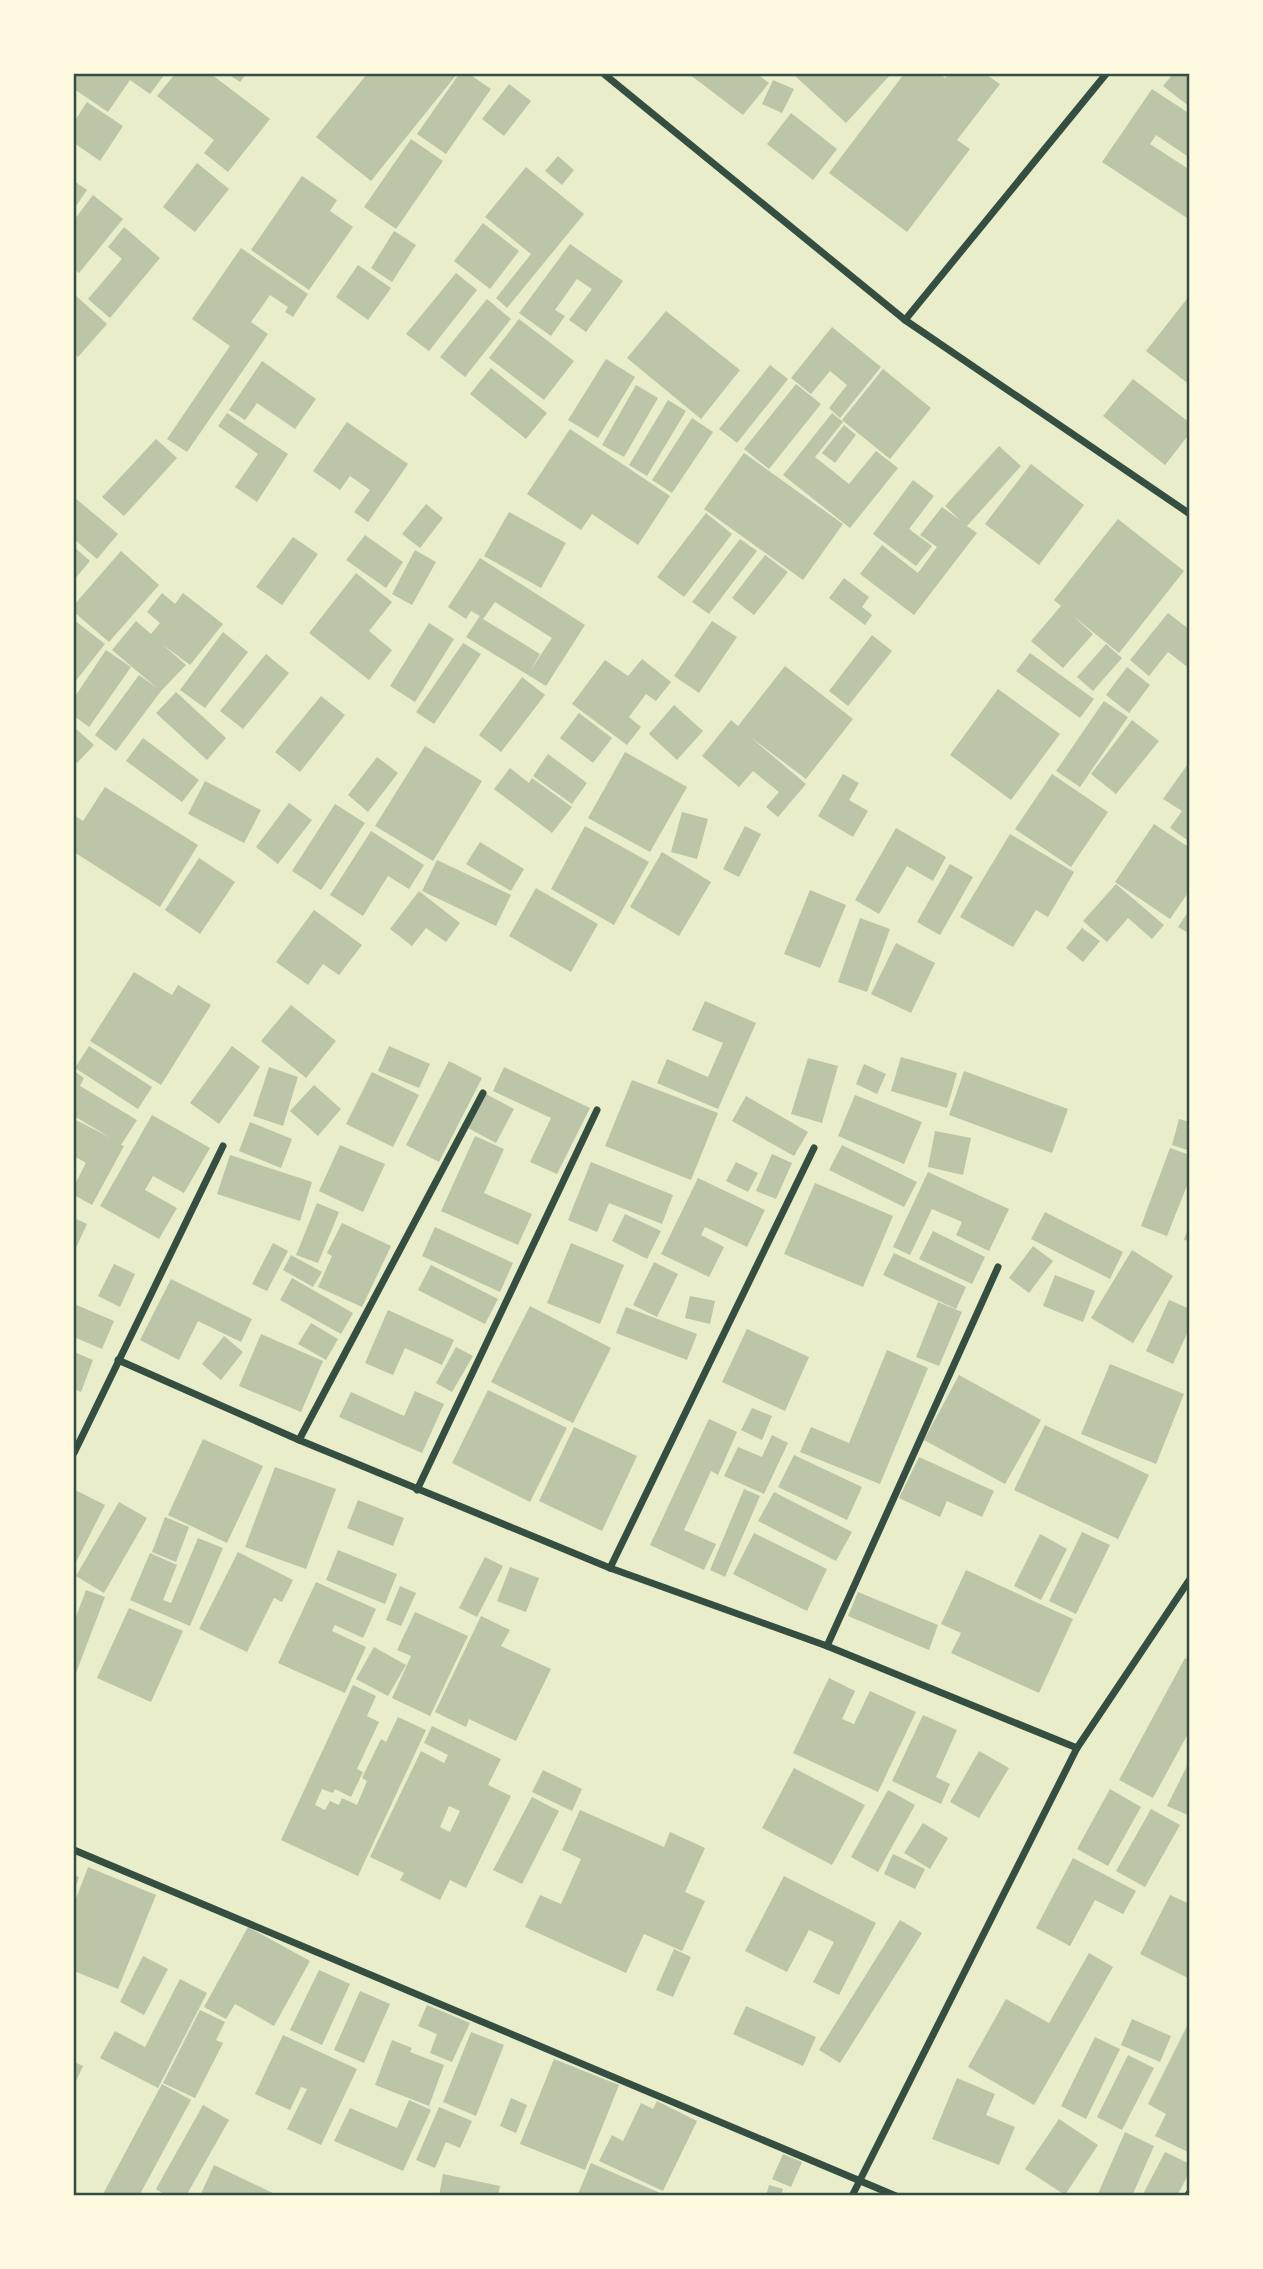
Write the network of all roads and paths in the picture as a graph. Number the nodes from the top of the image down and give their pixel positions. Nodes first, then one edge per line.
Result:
1 (604, 74) edge
2 (1106, 74) edge
3 (905, 320) junction
4 (1189, 514) edge
5 (483, 1093) dead end
6 (597, 1110) dead end
7 (223, 1146) dead end
8 (814, 1148) dead end
9 (998, 1267) dead end
10 (118, 1360) junction
11 (299, 1440) junction
12 (74, 1453) edge
13 (417, 1490) junction
14 (610, 1568) junction
15 (1189, 1579) edge
16 (827, 1646) junction
17 (1077, 1748) junction
18 (74, 1850) edge
19 (861, 2179) junction
20 (852, 2196) edge
21 (896, 2196) edge

1 - 3 street
2 - 3 street
3 - 4 street
5 - 11 street
6 - 13 street
7 - 10 street
8 - 14 street
9 - 16 street
10 - 11 street
10 - 12 street
11 - 13 street
13 - 14 street
14 - 16 street
15 - 17 street
16 - 17 street
17 - 19 street
18 - 19 street
19 - 20 street
19 - 21 street

